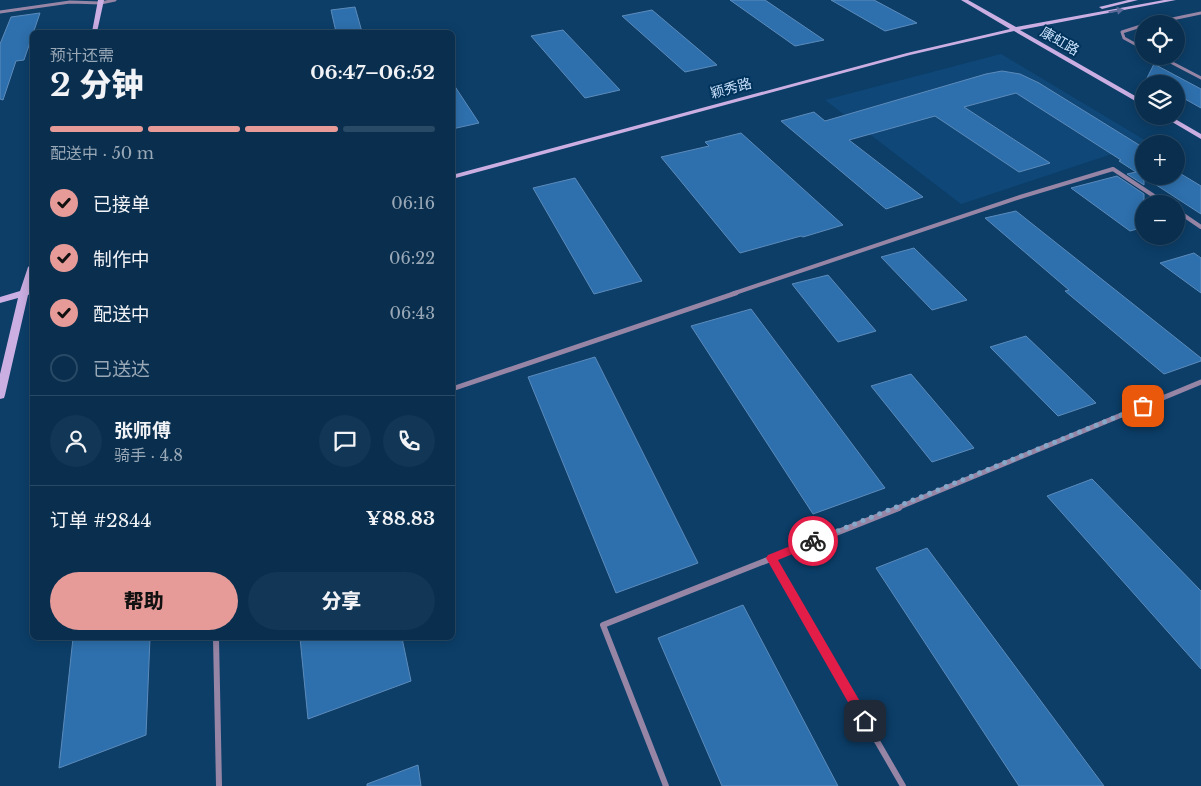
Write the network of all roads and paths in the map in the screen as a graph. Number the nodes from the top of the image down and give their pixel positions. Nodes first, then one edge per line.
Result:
1 (115, 0) edge
2 (964, 0) edge
3 (1135, 0) edge
4 (1173, 0) edge
5 (101, 2) edge
6 (0, 12) edge
7 (1201, 13) edge
8 (1185, 16) edge
9 (1135, 28) edge
10 (1016, 29) junction
11 (94, 30) edge
12 (1135, 44) edge
13 (1176, 65) edge
14 (1201, 78) edge
15 (1135, 99) edge
16 (1180, 125) edge
17 (1201, 137) edge
18 (455, 176) edge
19 (1152, 195) edge
20 (1185, 216) edge
21 (1201, 227) edge
22 (29, 292) edge
23 (0, 300) edge
24 (1201, 382) edge
25 (455, 389) edge
26 (0, 395) edge
27 (771, 558) junction
28 (216, 640) edge
29 (218, 786) edge
30 (666, 786) edge
31 (903, 786) edge

1 - 5 street
2 - 10 main road, 康虹路
3 - 10 main road, 颖秀路
10 -> 4 main road, 颖秀路
5 - 6 street
5 - 11 main road
7 - 8 street
9 - 12 street
10 - 15 main road, 康虹路
10 - 18 main road, 颖秀路
13 - 14 street
16 - 17 main road
19 - 25 street
20 - 21 street
22 - 23 main road
22 - 26 main road
24 - 27 street
27 - 30 street
27 - 31 street
28 - 29 street

